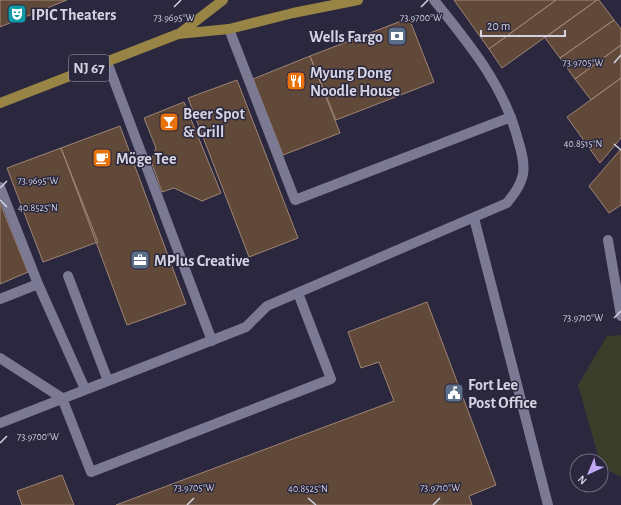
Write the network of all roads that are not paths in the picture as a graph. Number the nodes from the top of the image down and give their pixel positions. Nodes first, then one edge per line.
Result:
1 (224, 0) edge
2 (358, 0) edge
3 (434, 0) edge
4 (229, 29) junction
5 (178, 34) junction
6 (107, 62) junction
7 (0, 103) edge
8 (511, 117) junction
9 (0, 187) edge
10 (474, 218) junction
11 (608, 240) dead end
12 (68, 276) dead end
13 (38, 284) junction
14 (298, 293) junction
15 (0, 300) edge
16 (621, 316) edge
17 (212, 341) junction
18 (0, 358) edge
19 (108, 381) junction
20 (85, 389) junction
21 (62, 398) junction
22 (0, 423) edge
23 (548, 505) edge

1 - 5 main road, NJ 67
2 - 4 main road, NJ 67
3 - 8 lane
4 - 5 main road, NJ 67
4 - 8 lane
5 - 6 main road, NJ 67
6 - 7 main road, NJ 67
6 - 17 lane
8 - 10 lane
9 - 13 lane
10 - 14 lane
10 - 23 lane
11 - 16 lane
12 - 19 lane
13 - 15 lane
13 - 20 lane
14 - 17 lane
14 - 21 lane
17 - 19 lane
18 - 21 lane
19 - 20 lane
20 - 21 lane
21 - 22 lane

